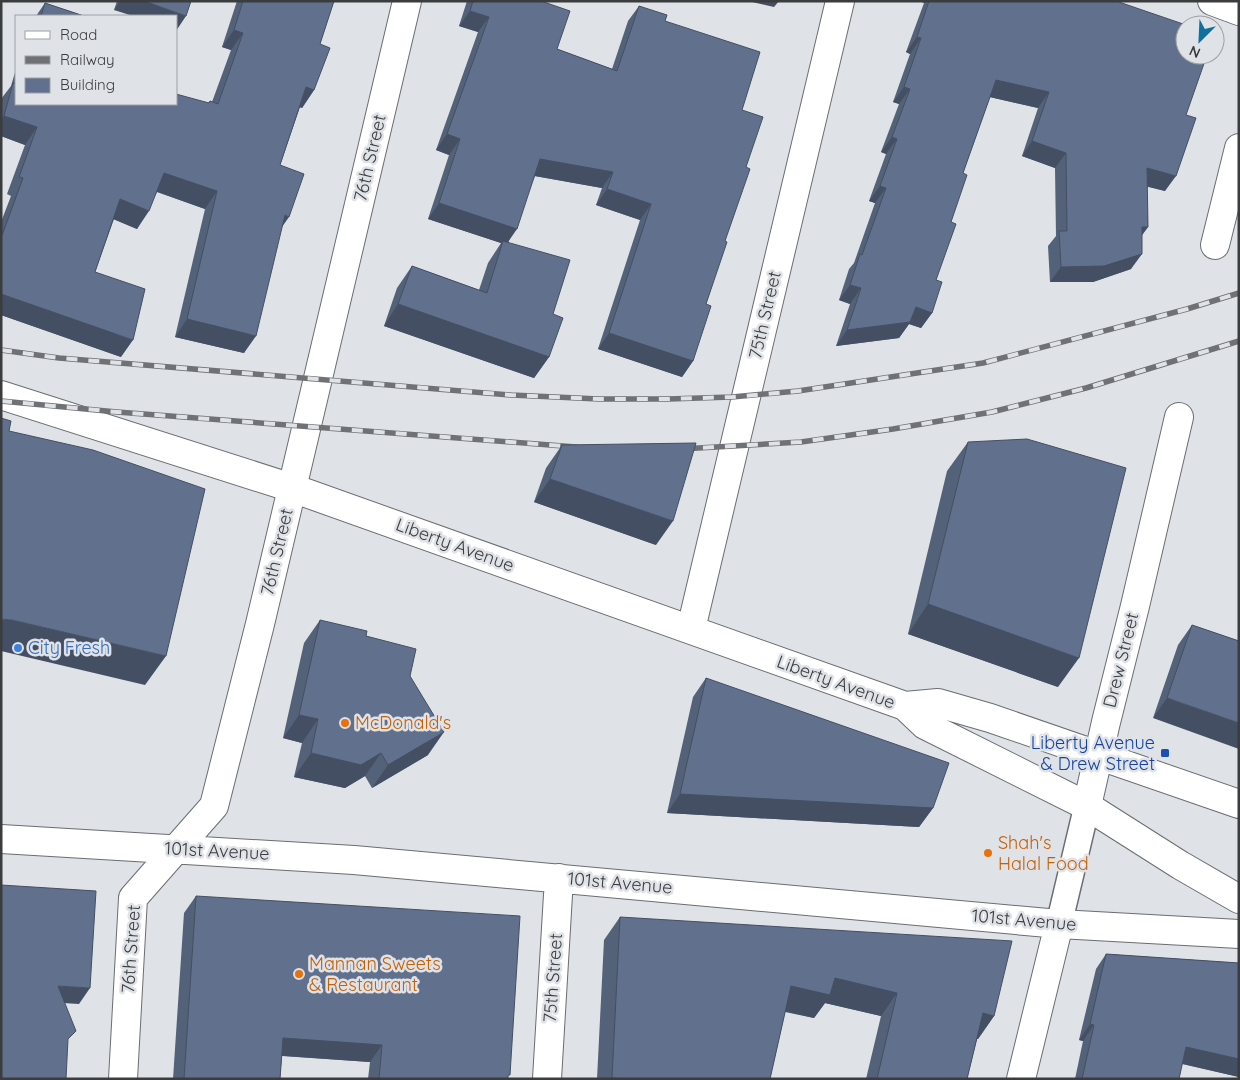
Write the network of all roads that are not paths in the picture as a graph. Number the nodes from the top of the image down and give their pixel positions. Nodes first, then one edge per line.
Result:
1 (407, 1) edge
2 (840, 1) edge
3 (1212, 1) edge
4 (1239, 11) edge
5 (1239, 148) edge
6 (1215, 246) dead end
7 (1, 395) edge
8 (1179, 417) dead end
9 (292, 488) junction
10 (691, 629) junction
11 (905, 706) junction
12 (1098, 756) junction
13 (1239, 804) edge
14 (1088, 806) junction
15 (1, 839) edge
16 (176, 849) junction
17 (559, 878) junction
18 (1239, 900) edge
19 (1059, 924) junction
20 (1239, 934) edge
21 (123, 1079) edge
22 (547, 1079) edge
23 (1021, 1079) edge

1 - 9 street, 76th Street
2 - 10 street, 75th Street
3 - 4 street
5 - 6 street
7 - 9 street, Liberty Avenue
8 - 12 street, Drew Street
9 - 10 street, Liberty Avenue
9 - 16 street, 76th Street
10 - 11 street, Liberty Avenue
11 - 12 street, Liberty Avenue
11 - 14 street, Liberty Avenue
12 - 13 street, Liberty Avenue
12 - 14 street, Drew Street
14 - 18 street, Liberty Avenue
14 - 19 street, Drew Street
15 - 16 street, 101st Avenue
16 - 17 street, 101st Avenue
16 - 21 street, 76th Street
17 - 19 street, 101st Avenue
17 - 22 street, 75th Street
19 - 20 street, 101st Avenue
19 - 23 street, Drew Street

